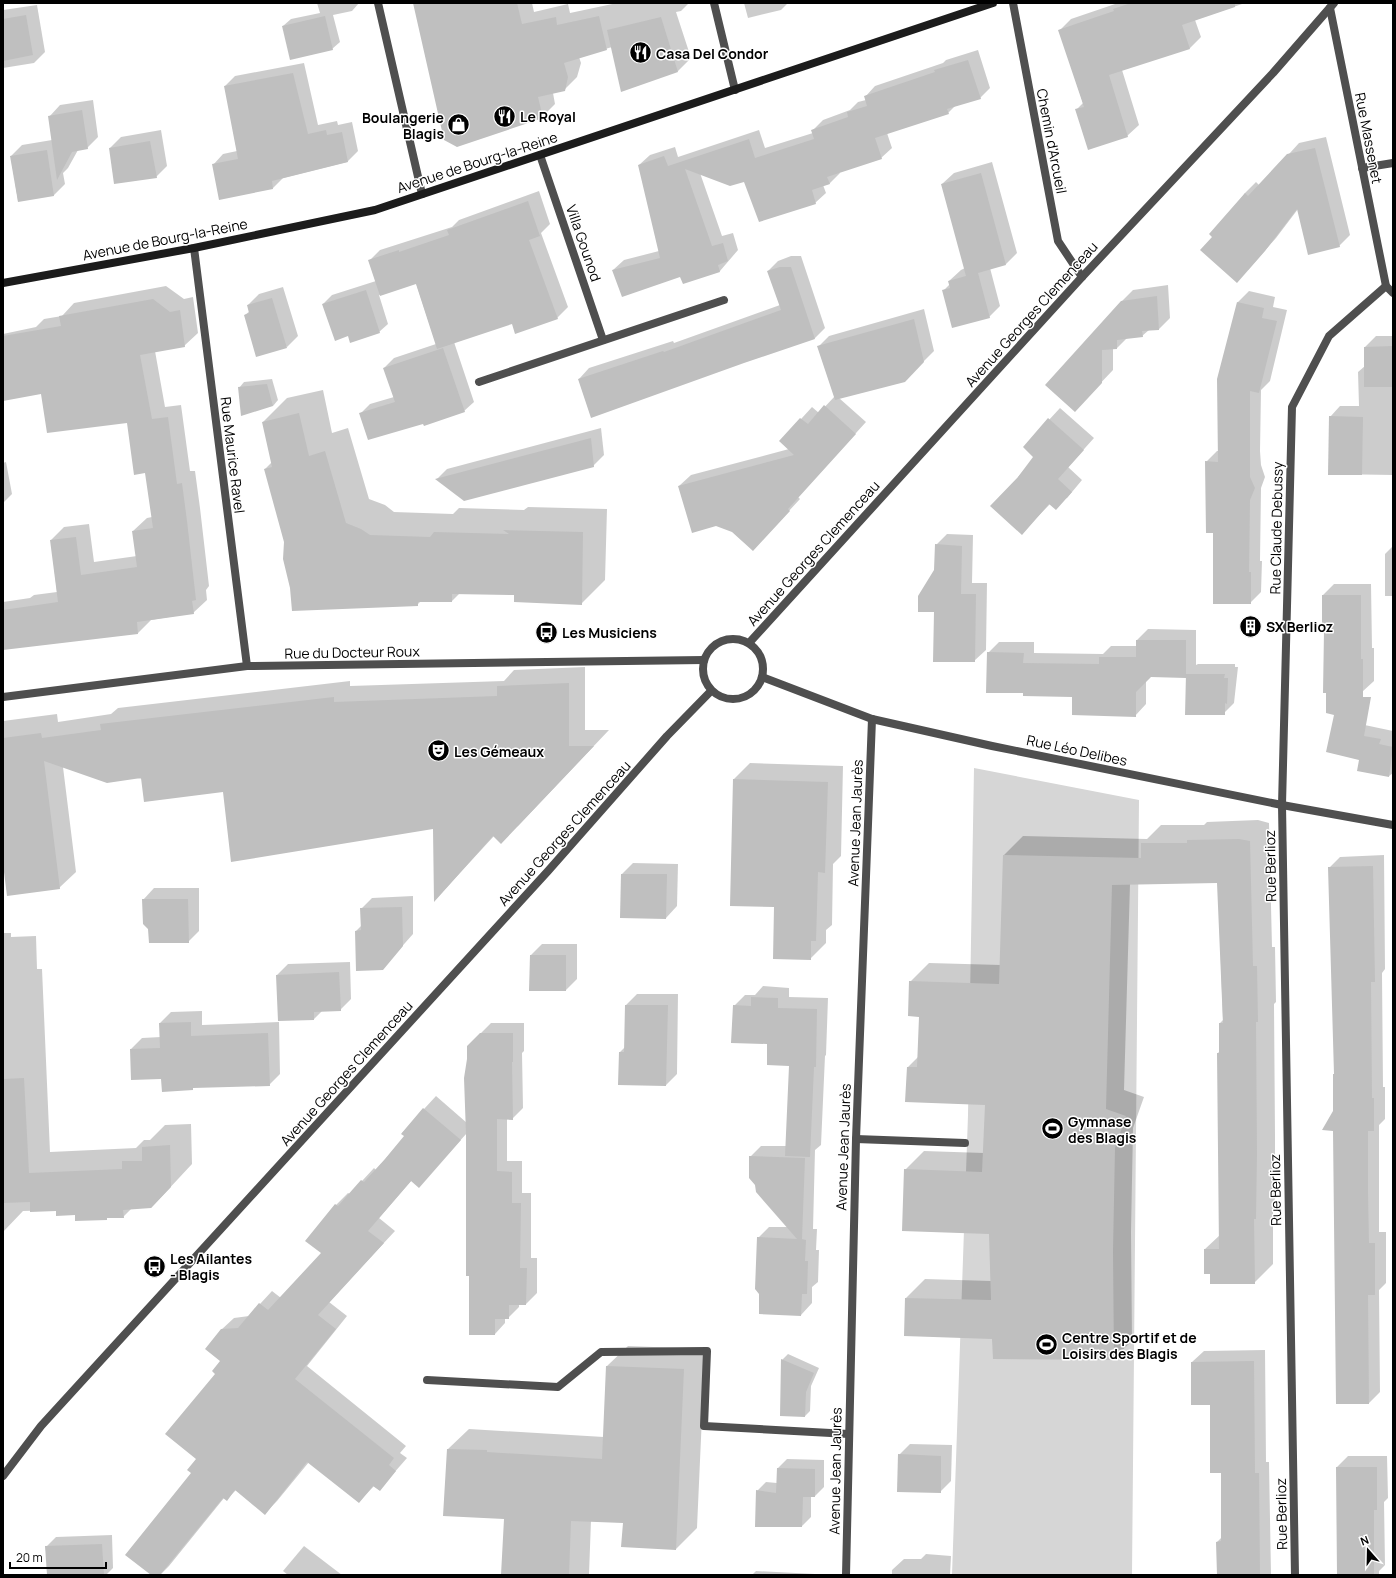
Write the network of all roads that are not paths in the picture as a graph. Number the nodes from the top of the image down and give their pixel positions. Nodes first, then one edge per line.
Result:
1 (378, 3) edge
2 (714, 3) edge
3 (993, 3) edge
4 (1013, 3) edge
5 (1331, 5) edge
6 (735, 90) junction
7 (540, 155) junction
8 (1393, 162) edge
9 (1362, 168) junction
10 (422, 194) junction
11 (194, 248) junction
12 (1082, 277) junction
13 (3, 283) edge
14 (1386, 286) junction
15 (1393, 293) edge
16 (724, 300) dead end
17 (604, 340) junction
18 (479, 382) dead end
19 (749, 643) junction
20 (704, 660) junction
21 (247, 666) junction
22 (762, 677) junction
23 (711, 690) junction
24 (3, 697) edge
25 (872, 719) junction
26 (1282, 805) junction
27 (1393, 825) edge
28 (856, 1139) junction
29 (965, 1143) dead end
30 (427, 1380) dead end
31 (849, 1434) junction
32 (3, 1476) edge
33 (846, 1575) edge
34 (1295, 1575) edge

1 - 10 street
2 - 6 street
3 - 6 main road, Avenue de Bourg-la-Reine
4 - 12 street, Chemin d'Arcueil
5 - 9 street, Rue Massenet
5 - 12 street, Avenue Georges Clemenceau
6 - 7 main road, Avenue de Bourg-la-Reine
7 - 10 main road, Avenue de Bourg-la-Reine
7 - 17 street, Villa Gounod
8 - 9 street
9 - 14 street, Rue Massenet
10 - 11 main road, Avenue de Bourg-la-Reine
11 - 13 main road, Avenue de Bourg-la-Reine
11 - 21 street, Rue Maurice Ravel
12 - 19 street, Avenue Georges Clemenceau
14 - 15 street
14 - 26 street, Rue Claude Debussy
16 - 17 street
17 - 18 street
19 - 20 street
19 - 22 street
20 - 21 street, Rue du Docteur Roux
20 - 23 street
21 - 24 street, Rue du Docteur Roux
22 - 23 street
22 - 25 street, Rue Léo Delibes
23 - 32 street, Avenue Georges Clemenceau
25 - 26 street, Rue Léo Delibes
25 - 28 street, Avenue Jean Jaurès
26 - 27 street, Rue Léo Delibes
26 - 34 street, Rue Berlioz
28 - 29 street
28 - 31 street, Avenue Jean Jaurès
30 - 31 street
31 - 33 street, Avenue Jean Jaurès

